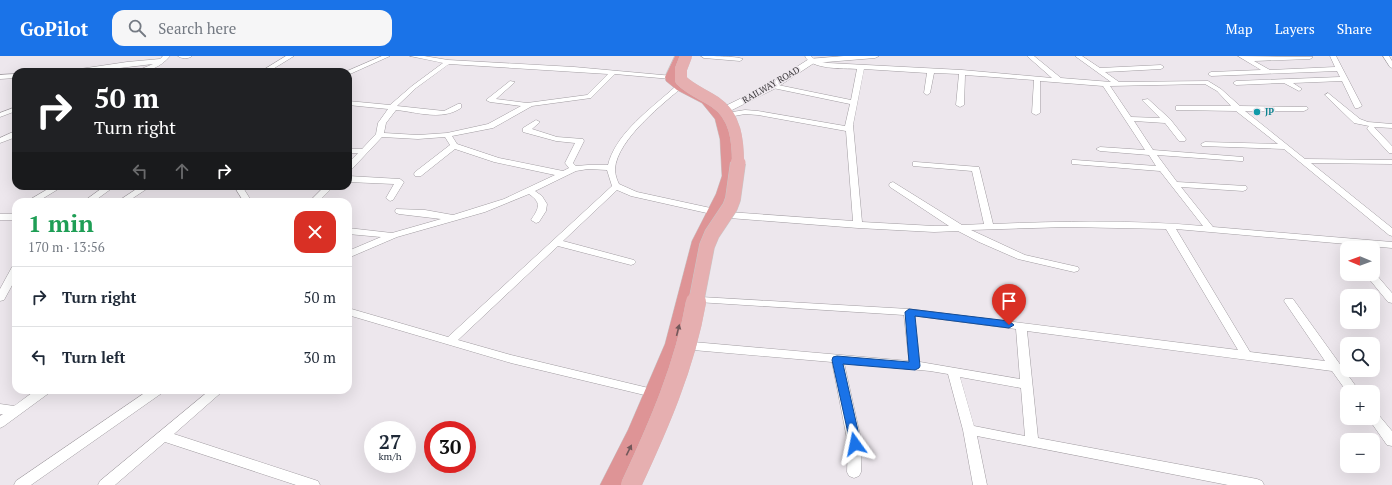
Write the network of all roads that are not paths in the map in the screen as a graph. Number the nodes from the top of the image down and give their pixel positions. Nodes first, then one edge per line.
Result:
1 (167, 56) edge
2 (180, 56) edge
3 (189, 56) edge
4 (291, 56) edge
5 (388, 56) edge
6 (413, 56) edge
7 (680, 56) edge
8 (687, 56) edge
9 (704, 56) edge
10 (875, 56) edge
11 (1030, 56) edge
12 (1078, 56) edge
13 (1333, 56) edge
14 (1386, 56) edge
15 (482, 57) edge
16 (1310, 57) edge
17 (1244, 58) edge
18 (740, 59) dead end
19 (810, 59) edge
20 (161, 61) junction
21 (448, 62) junction
22 (475, 64) junction
23 (1392, 66) edge
24 (1161, 67) dead end
25 (100, 68) edge
26 (148, 68) edge
27 (270, 68) edge
28 (861, 68) junction
29 (1339, 69) junction
30 (931, 70) junction
31 (1098, 70) junction
32 (352, 71) edge
33 (614, 72) junction
34 (962, 72) junction
35 (1270, 72) junction
36 (1211, 74) dead end
37 (12, 76) edge
38 (0, 77) edge
39 (1037, 79) junction
40 (1345, 79) junction
41 (1059, 80) junction
42 (512, 82) dead end
43 (679, 82) junction
44 (1286, 82) junction
45 (1117, 83) junction
46 (1236, 83) dead end
47 (1105, 84) junction
48 (773, 86) junction
49 (1299, 90) dead end
50 (927, 93) dead end
51 (1328, 95) dead end
52 (1146, 100) dead end
53 (853, 103) junction
54 (352, 104) edge
55 (527, 105) junction
56 (960, 105) dead end
57 (458, 106) dead end
58 (1358, 106) dead end
59 (392, 108) junction
60 (1179, 108) dead end
61 (1237, 108) junction
62 (1304, 109) dead end
63 (12, 110) edge
64 (724, 112) junction
65 (1036, 113) dead end
66 (0, 115) edge
67 (1129, 119) junction
68 (1167, 121) junction
69 (536, 122) dead end
70 (1392, 126) edge
71 (1371, 128) dead end
72 (849, 129) junction
73 (0, 133) edge
74 (12, 133) edge
75 (12, 135) edge
76 (380, 135) junction
77 (447, 135) junction
78 (0, 140) edge
79 (1182, 140) dead end
80 (1205, 144) dead end
81 (454, 146) junction
82 (1286, 147) junction
83 (1100, 150) dead end
84 (352, 151) edge
85 (365, 151) junction
86 (1392, 152) edge
87 (1151, 153) junction
88 (1240, 159) dead end
89 (1304, 161) junction
90 (1075, 162) dead end
91 (1392, 162) edge
92 (352, 164) edge
93 (916, 164) dead end
94 (611, 168) junction
95 (574, 169) junction
96 (1162, 169) junction
97 (418, 174) dead end
98 (564, 174) junction
99 (352, 179) edge
100 (1174, 184) junction
101 (893, 185) dead end
102 (616, 186) junction
103 (1243, 188) dead end
104 (52, 190) edge
105 (105, 190) edge
106 (140, 190) edge
107 (326, 190) edge
108 (530, 191) junction
109 (37, 198) edge
110 (93, 198) edge
111 (128, 198) edge
112 (317, 198) edge
113 (390, 198) dead end
114 (399, 211) dead end
115 (721, 213) junction
116 (455, 218) junction
117 (536, 220) dead end
118 (858, 225) junction
119 (1168, 226) junction
120 (989, 227) junction
121 (958, 228) junction
122 (1211, 230) junction
123 (352, 231) edge
124 (1392, 233) edge
125 (394, 236) junction
126 (555, 242) junction
127 (1340, 244) edge
128 (1380, 245) edge
129 (1392, 245) edge
130 (352, 253) edge
131 (631, 262) dead end
132 (1074, 269) dead end
133 (12, 276) edge
134 (1376, 281) edge
135 (0, 298) edge
136 (701, 300) junction
137 (1392, 300) edge
138 (1289, 301) dead end
139 (352, 312) edge
140 (909, 312) junction
141 (1021, 326) junction
142 (450, 341) junction
143 (693, 346) junction
144 (1247, 356) junction
145 (837, 360) junction
146 (915, 366) junction
147 (1336, 367) junction
148 (953, 372) junction
149 (1027, 385) junction
150 (1349, 385) edge
151 (39, 394) edge
152 (152, 394) edge
153 (213, 394) edge
154 (655, 394) junction
155 (674, 398) junction
156 (0, 409) edge
157 (16, 411) junction
158 (0, 423) edge
159 (1380, 425) edge
160 (969, 430) junction
161 (163, 436) junction
162 (1392, 441) edge
163 (1032, 442) junction
164 (854, 472) dead end
165 (21, 485) edge
166 (105, 485) edge
167 (313, 485) edge
168 (612, 485) edge
169 (631, 485) edge
170 (634, 485) edge
171 (980, 485) edge
172 (1256, 485) edge

1 - 20 street
2 - 3 street
4 - 27 street
5 - 32 street
6 - 21 street
7 - 43 highway
8 - 43 highway
8 - 169 main road, bridge
9 - 18 street
10 - 19 street, RAILWAY ROAD
11 - 41 street
12 - 31 street
13 - 29 street
14 - 23 street
15 - 22 street
16 - 17 street
17 - 35 street
19 - 28 street
19 - 48 street, RAILWAY ROAD
20 - 25 street
20 - 26 street
21 - 22 street
21 - 59 street
22 - 33 street
24 - 31 street
28 - 30 street
28 - 53 street
29 - 35 street
29 - 40 street
30 - 34 street
30 - 50 street
31 - 45 street
33 - 43 street
33 - 55 street
34 - 39 street
34 - 56 street
35 - 36 street
35 - 44 street
37 - 38 street
39 - 41 street
39 - 65 street
40 - 44 street
40 - 58 street
41 - 47 street
42 - 55 street
43 - 64 highway
43 - 94 street
44 - 46 street
44 - 49 street
45 - 47 street
45 - 61 street
47 - 67 street
48 - 53 street
48 - 64 street, RAILWAY ROAD
51 - 70 street
52 - 68 street
53 - 72 street
54 - 59 street
55 - 77 street
57 - 59 street
59 - 76 street
60 - 61 street
61 - 62 street
61 - 82 street
63 - 66 street
64 - 72 street
64 - 115 highway
67 - 68 street
67 - 87 street
68 - 79 street
69 - 95 street
71 - 86 street
72 - 118 street
73 - 74 street
75 - 78 street
76 - 77 street
76 - 85 street
77 - 81 street
80 - 82 street
81 - 97 street
81 - 98 street
82 - 89 street
83 - 87 street
84 - 85 street
85 - 92 street
87 - 88 street
87 - 96 street
89 - 91 street
89 - 124 street
90 - 96 street
93 - 120 street
94 - 95 street
94 - 102 street
95 - 98 street
96 - 100 street
98 - 108 street
99 - 113 street
100 - 103 street
100 - 122 street
101 - 121 street
102 - 115 street
102 - 126 street
104 - 109 street
105 - 110 street
106 - 111 street
107 - 112 street
108 - 116 street
108 - 117 street
114 - 116 street
115 - 118 street
115 - 136 highway
154 -> 115 highway
116 - 125 street
118 - 121 street
119 - 120 street
119 - 122 street
119 - 144 street
120 - 121 street
121 - 132 street
122 - 127 street
123 - 125 street
125 - 130 street
126 - 131 street
126 - 142 street
128 - 129 street
133 - 135 street
134 - 137 street
136 - 140 street
136 - 143 highway
138 - 147 street
139 - 142 street
140 - 141 street
140 - 146 street
141 - 144 street
141 - 149 street
142 - 154 street
143 - 145 street
143 - 155 highway
144 - 147 street
145 - 146 street
145 - 164 street
146 - 148 street
147 - 150 street
148 - 149 street
148 - 160 street
149 - 163 street
151 - 157 street
152 - 165 street
153 - 161 street
154 - 155 street
168 -> 154 highway
155 - 170 highway
156 - 157 street
157 - 158 street
159 - 162 street
160 - 163 street
160 - 171 street
161 - 166 street
161 - 167 street
163 - 172 street

